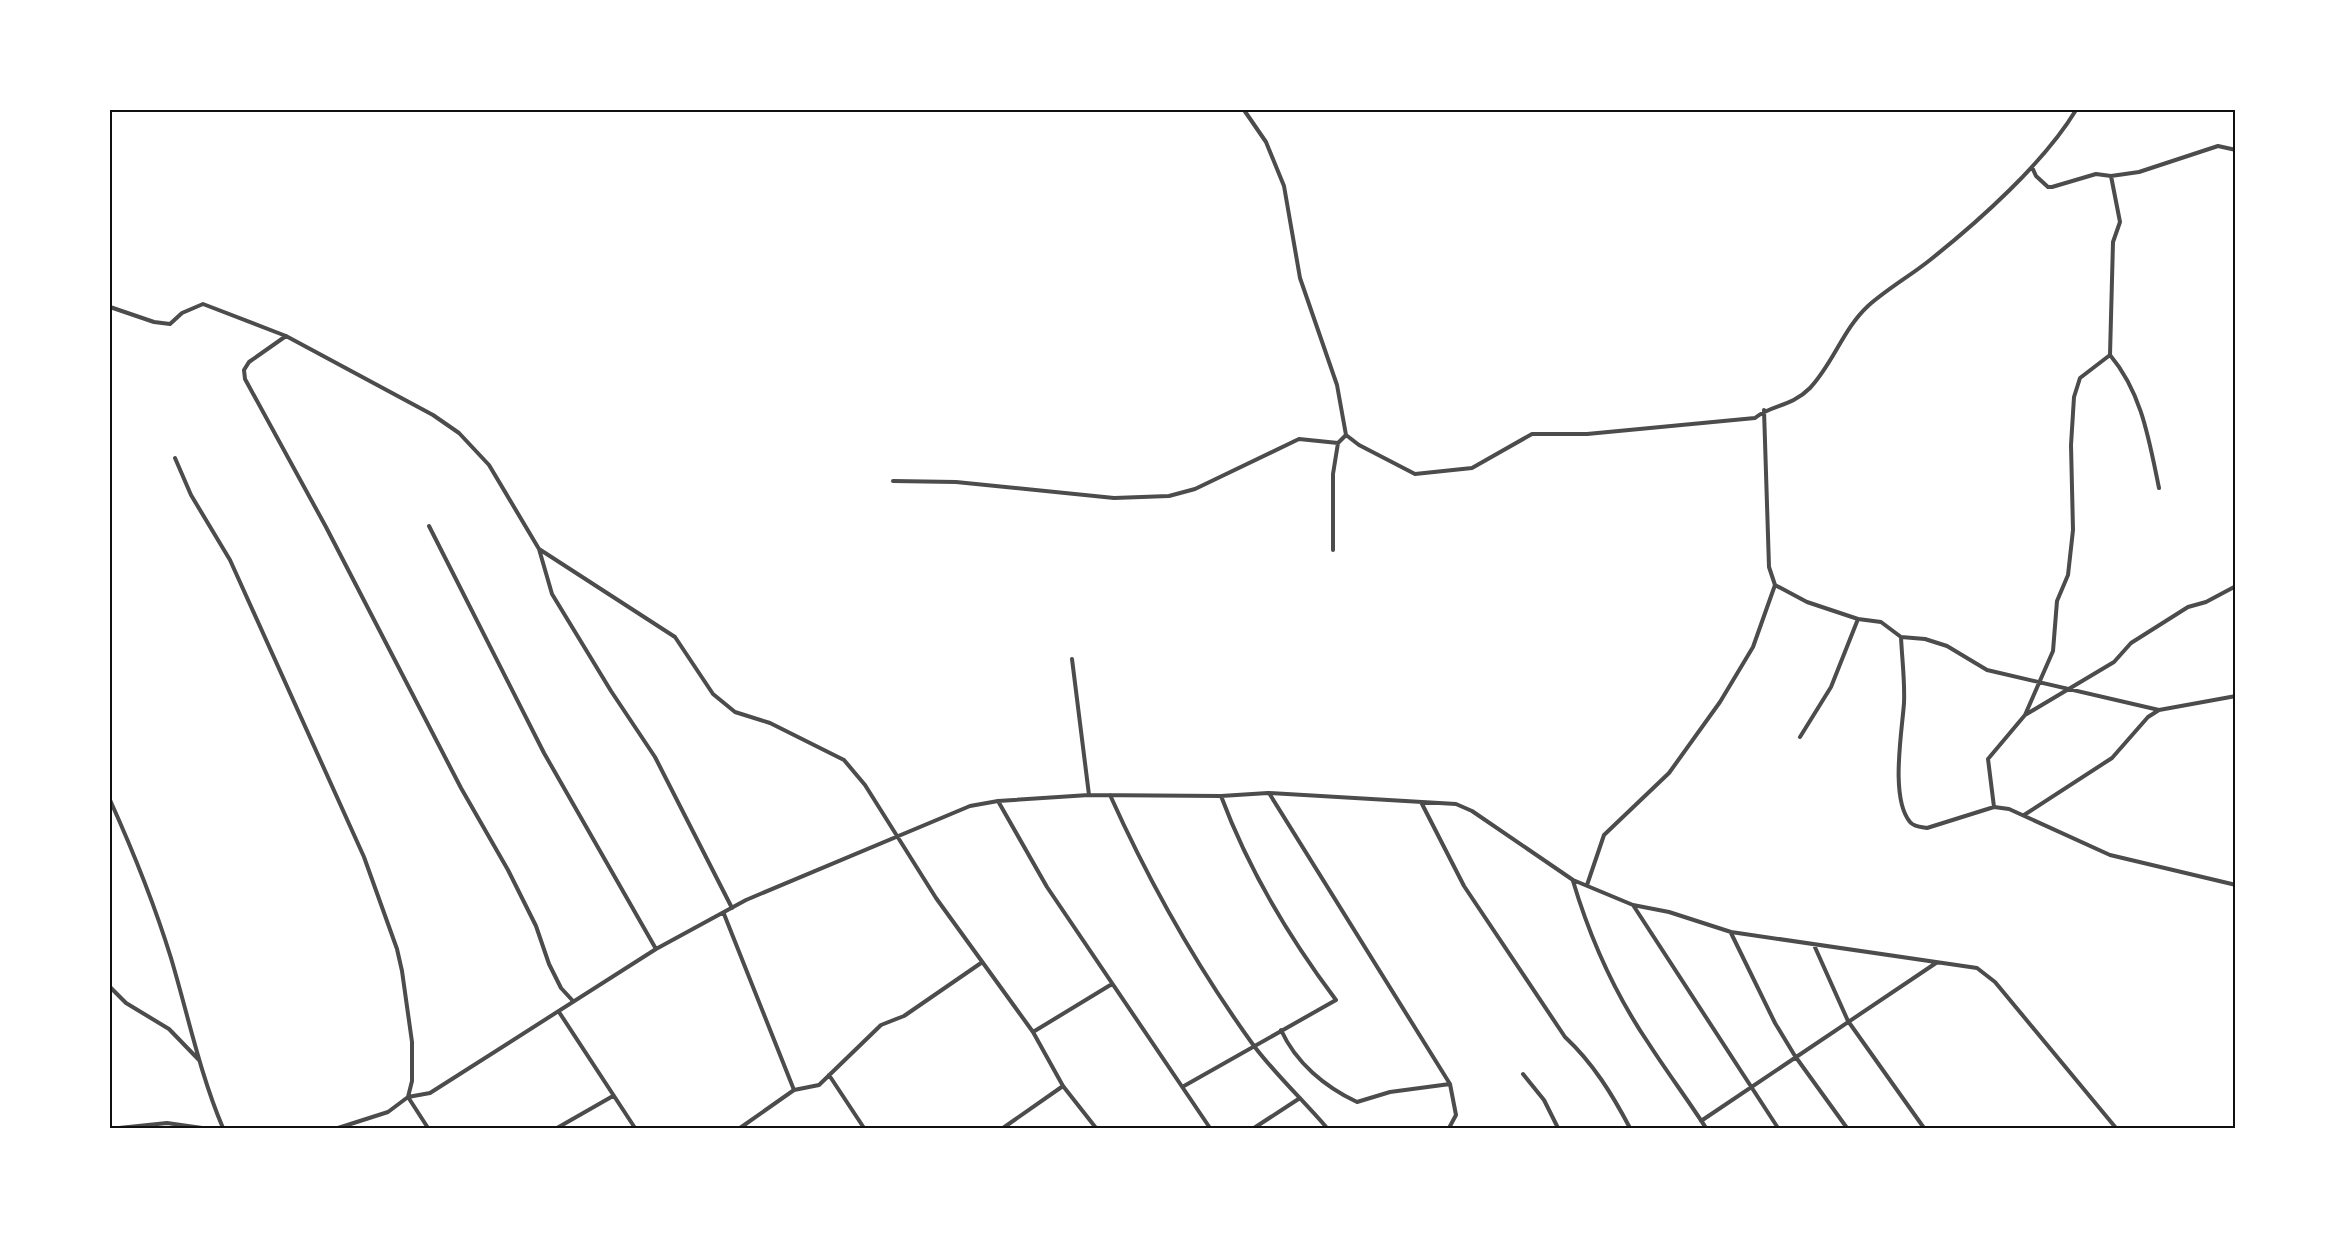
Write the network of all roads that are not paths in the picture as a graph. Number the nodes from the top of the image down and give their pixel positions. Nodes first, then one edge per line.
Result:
1 (1244, 110) edge
2 (2076, 110) edge
3 (2235, 150) edge
4 (2032, 167) junction
5 (2111, 176) junction
6 (110, 307) edge
7 (286, 336) junction
8 (2110, 355) junction
9 (1764, 410) junction
10 (1346, 435) junction
11 (1338, 443) junction
12 (176, 458) dead end
13 (893, 481) dead end
14 (2159, 488) dead end
15 (429, 526) dead end
16 (539, 549) junction
17 (1333, 550) dead end
18 (1775, 585) junction
19 (2235, 586) edge
20 (1858, 619) junction
21 (1901, 638) junction
22 (1072, 659) dead end
23 (2040, 684) junction
24 (2067, 691) junction
25 (2235, 696) edge
26 (2159, 710) junction
27 (2025, 715) junction
28 (1800, 737) dead end
29 (1268, 793) junction
30 (1089, 795) junction
31 (1110, 795) junction
32 (1221, 796) junction
33 (110, 800) edge
34 (998, 801) junction
35 (1420, 802) junction
36 (1994, 807) junction
37 (2023, 816) junction
38 (898, 838) junction
39 (1573, 880) junction
40 (1587, 885) junction
41 (2235, 885) edge
42 (1633, 905) junction
43 (732, 908) junction
44 (724, 915) junction
45 (1731, 932) junction
46 (1814, 945) junction
47 (656, 949) junction
48 (1937, 962) junction
49 (981, 963) junction
50 (1112, 984) junction
51 (110, 987) edge
52 (573, 1001) junction
53 (559, 1012) junction
54 (1848, 1021) junction
55 (1281, 1030) junction
56 (1033, 1032) junction
57 (1254, 1046) junction
58 (1795, 1056) junction
59 (200, 1061) junction
60 (1523, 1074) dead end
61 (829, 1075) junction
62 (1450, 1084) junction
63 (1063, 1086) junction
64 (1184, 1086) junction
65 (1751, 1089) junction
66 (794, 1090) junction
67 (613, 1096) junction
68 (408, 1097) junction
69 (1300, 1098) junction
70 (1701, 1120) junction
71 (119, 1128) edge
72 (202, 1128) edge
73 (223, 1128) edge
74 (338, 1128) edge
75 (428, 1128) edge
76 (557, 1128) edge
77 (635, 1128) edge
78 (740, 1128) edge
79 (864, 1128) edge
80 (1003, 1128) edge
81 (1096, 1128) edge
82 (1210, 1128) edge
83 (1254, 1128) edge
84 (1327, 1128) edge
85 (1449, 1128) edge
86 (1558, 1128) edge
87 (1630, 1128) edge
88 (1706, 1128) edge
89 (1778, 1128) edge
90 (1847, 1128) edge
91 (1924, 1128) edge
92 (2116, 1128) edge

1 - 10 street
2 - 4 street
3 - 5 street
4 - 5 street
4 - 9 street
5 - 8 street
6 - 7 street
7 - 16 street
7 - 52 street
8 - 14 street
8 - 23 street
9 - 10 street
9 - 18 street
10 - 11 street
11 - 13 street
11 - 17 street
12 - 68 street
15 - 47 street
16 - 38 street
16 - 43 street
18 - 20 street
18 - 40 street
19 - 24 street
20 - 21 street
20 - 28 street
21 - 23 street
21 - 36 street
22 - 30 street
23 - 24 street
23 - 27 street
24 - 26 street
24 - 27 street
25 - 26 street
26 - 37 street
27 - 36 street
29 - 32 street
29 - 35 street
29 - 62 street
30 - 31 street
30 - 34 street
31 - 32 street
31 - 57 street
32 - 55 street
33 - 59 street
34 - 38 street
34 - 50 street
35 - 39 street
35 - 87 street
36 - 37 street
37 - 41 street
38 - 43 street
38 - 49 street
39 - 40 street
39 - 70 street
40 - 42 street
42 - 45 street
42 - 65 street
43 - 44 street
44 - 47 street
44 - 66 street
45 - 46 street
45 - 58 street
46 - 48 street
46 - 54 street
47 - 52 street
48 - 54 street
48 - 92 street
49 - 56 street
49 - 61 street
50 - 56 street
50 - 64 street
51 - 59 street
52 - 53 street
53 - 67 street
53 - 68 street
54 - 58 street
54 - 91 street
55 - 57 street
55 - 62 street
56 - 63 street
57 - 64 street
57 - 69 street
58 - 65 street
58 - 90 street
59 - 73 street
60 - 86 street
61 - 66 street
61 - 79 street
62 - 85 street
63 - 80 street
63 - 81 street
64 - 82 street
65 - 70 street
65 - 89 street
66 - 78 street
67 - 76 street
67 - 77 street
68 - 74 street
68 - 75 street
69 - 83 street
69 - 84 street
70 - 88 street
71 - 72 street

